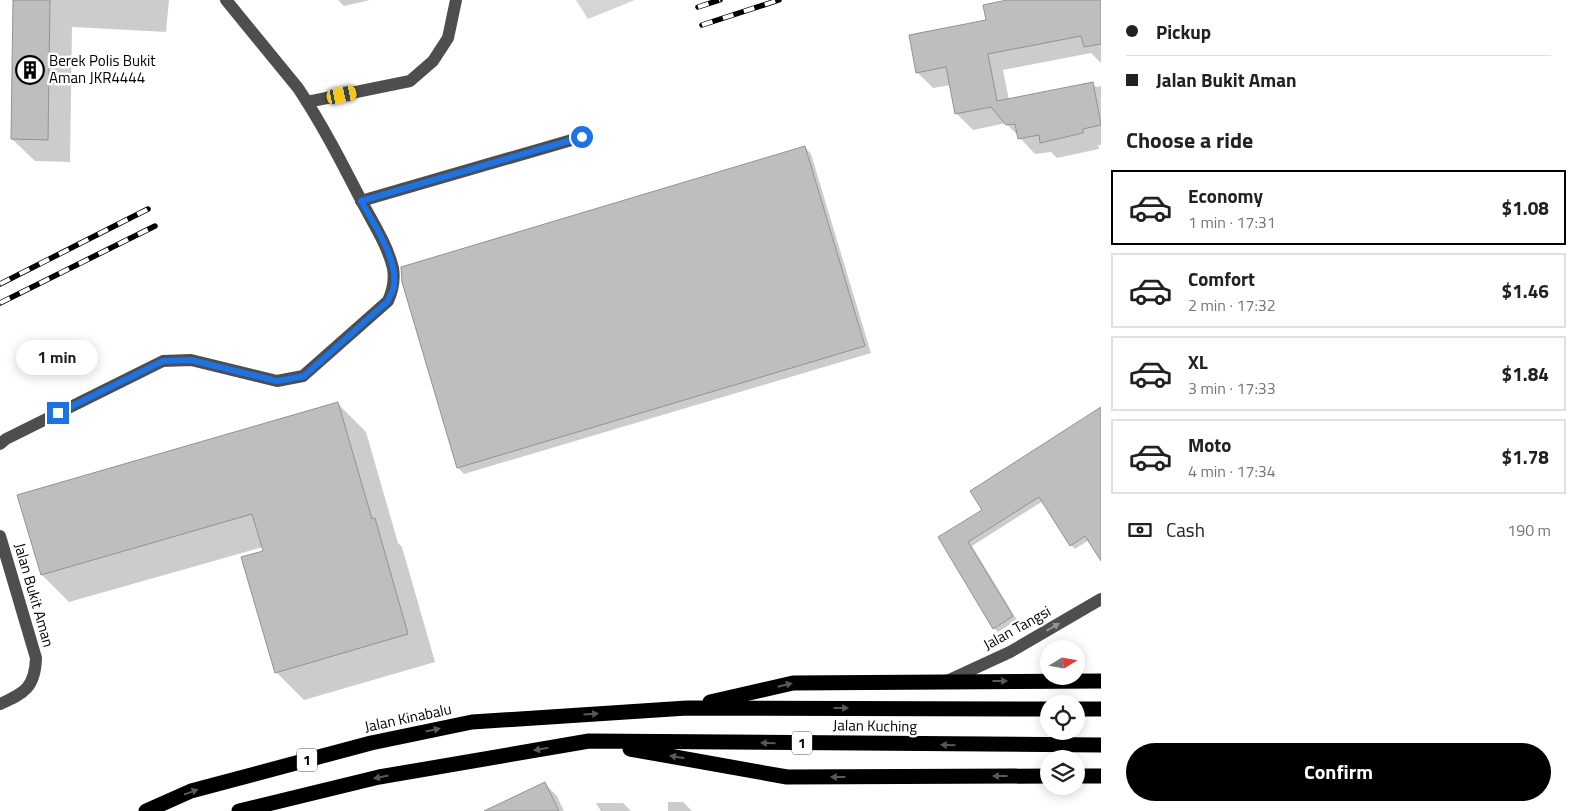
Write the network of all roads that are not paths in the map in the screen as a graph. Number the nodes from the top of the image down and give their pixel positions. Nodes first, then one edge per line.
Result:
1 (226, 0) edge
2 (456, 0) edge
3 (307, 102) junction
4 (582, 137) dead end
5 (361, 201) junction
6 (0, 444) edge
7 (0, 536) edge
8 (1101, 599) edge
9 (947, 681) junction
10 (1101, 681) edge
11 (0, 704) edge
12 (687, 708) junction
13 (1040, 709) edge
14 (1085, 709) edge
15 (1101, 709) edge
16 (589, 741) junction
17 (1101, 745) edge
18 (1040, 776) edge
19 (1085, 776) edge
20 (1101, 776) edge
21 (146, 811) edge
22 (239, 811) edge

1 - 3 street
2 - 3 street
3 - 5 street
4 - 5 street
5 - 6 street
7 - 11 street, Jalan Bukit Aman
9 -> 8 street, Jalan Tangsi
9 -> 10 highway
12 -> 9 highway
12 -> 13 highway, Jalan Kuching / 1
21 -> 12 highway, Jalan Kinabalu / 1
14 - 15 highway
17 -> 16 highway, Jalan Kuching / 1
18 -> 16 highway
16 -> 22 highway, 1
19 - 20 highway

